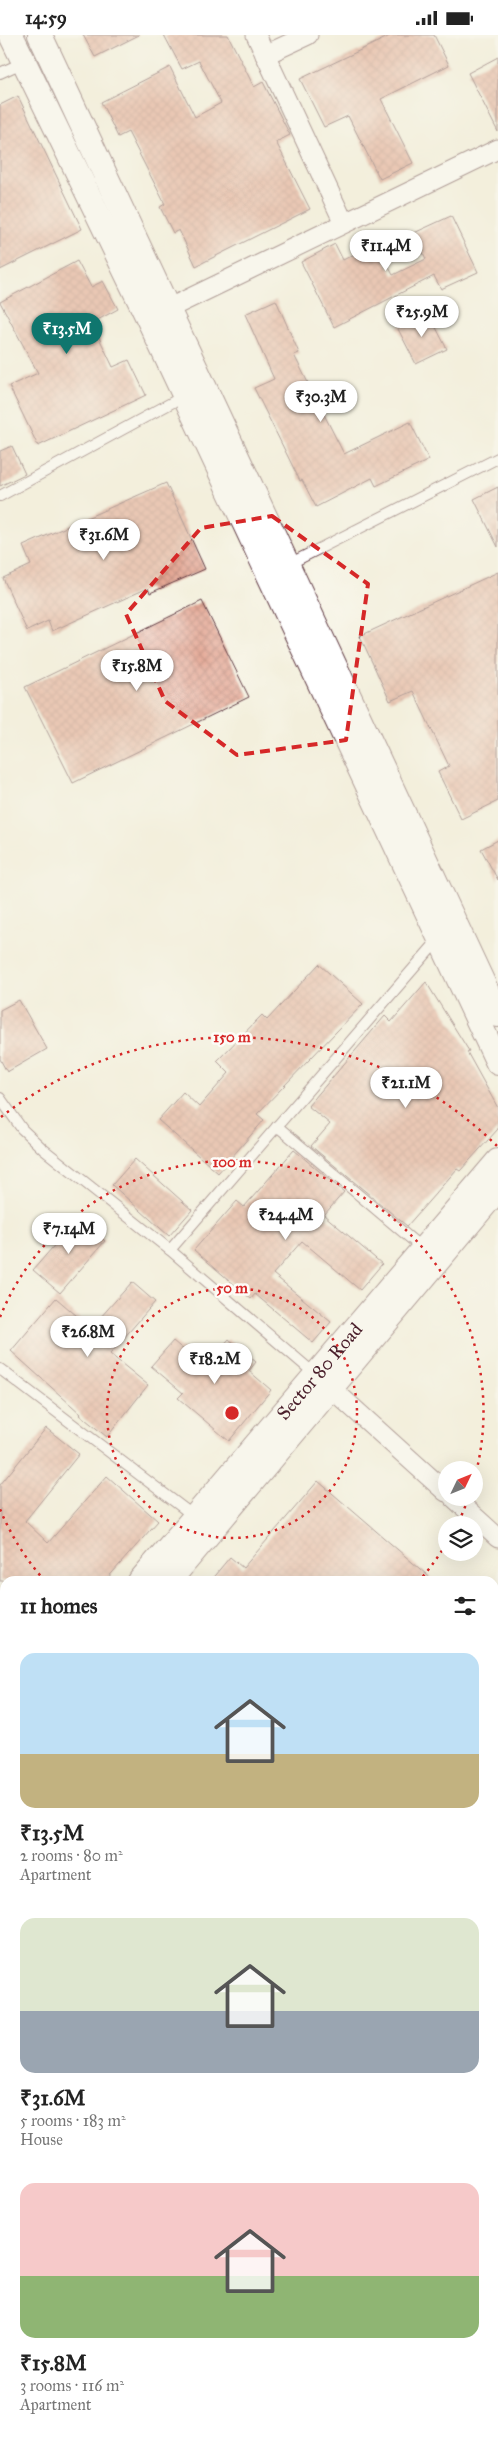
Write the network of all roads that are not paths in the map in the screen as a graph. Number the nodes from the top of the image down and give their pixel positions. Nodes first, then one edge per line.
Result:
1 (11, 35) edge
2 (40, 35) edge
3 (256, 35) edge
4 (308, 35) edge
5 (266, 55) junction
6 (24, 62) junction
7 (0, 73) edge
8 (498, 149) edge
9 (344, 223) junction
10 (158, 313) junction
11 (184, 396) junction
12 (498, 458) edge
13 (0, 496) edge
14 (289, 564) junction
15 (438, 939) junction
16 (498, 1015) edge
17 (498, 1063) edge
18 (0, 1098) edge
19 (277, 1126) junction
20 (498, 1161) edge
21 (498, 1189) edge
22 (423, 1249) junction
23 (170, 1250) junction
24 (0, 1369) edge
25 (323, 1382) junction
26 (438, 1485) edge
27 (462, 1506) edge
28 (195, 1517) junction
29 (498, 1538) edge
30 (144, 1576) edge
31 (173, 1576) edge

1 - 6 street
2 - 10 street
3 - 5 street
4 - 5 street
5 - 9 street
6 - 7 lane
6 - 10 street
8 - 9 street
9 - 10 street
10 - 11 street
10 - 14 street
11 - 13 lane
11 - 15 street
12 - 14 lane
14 - 16 street
15 - 17 street
15 - 19 lane
18 - 23 lane
19 - 22 lane
19 - 23 lane
20 - 22 street, Sector 80 Road
21 - 25 street, Sector 80 Road
22 - 25 street, Sector 80 Road
23 - 25 lane
24 - 28 lane
25 - 26 street
25 - 28 street, Sector 80 Road
25 - 31 street, Sector 80 Road
27 - 29 street
28 - 30 street, Sector 80 Road

